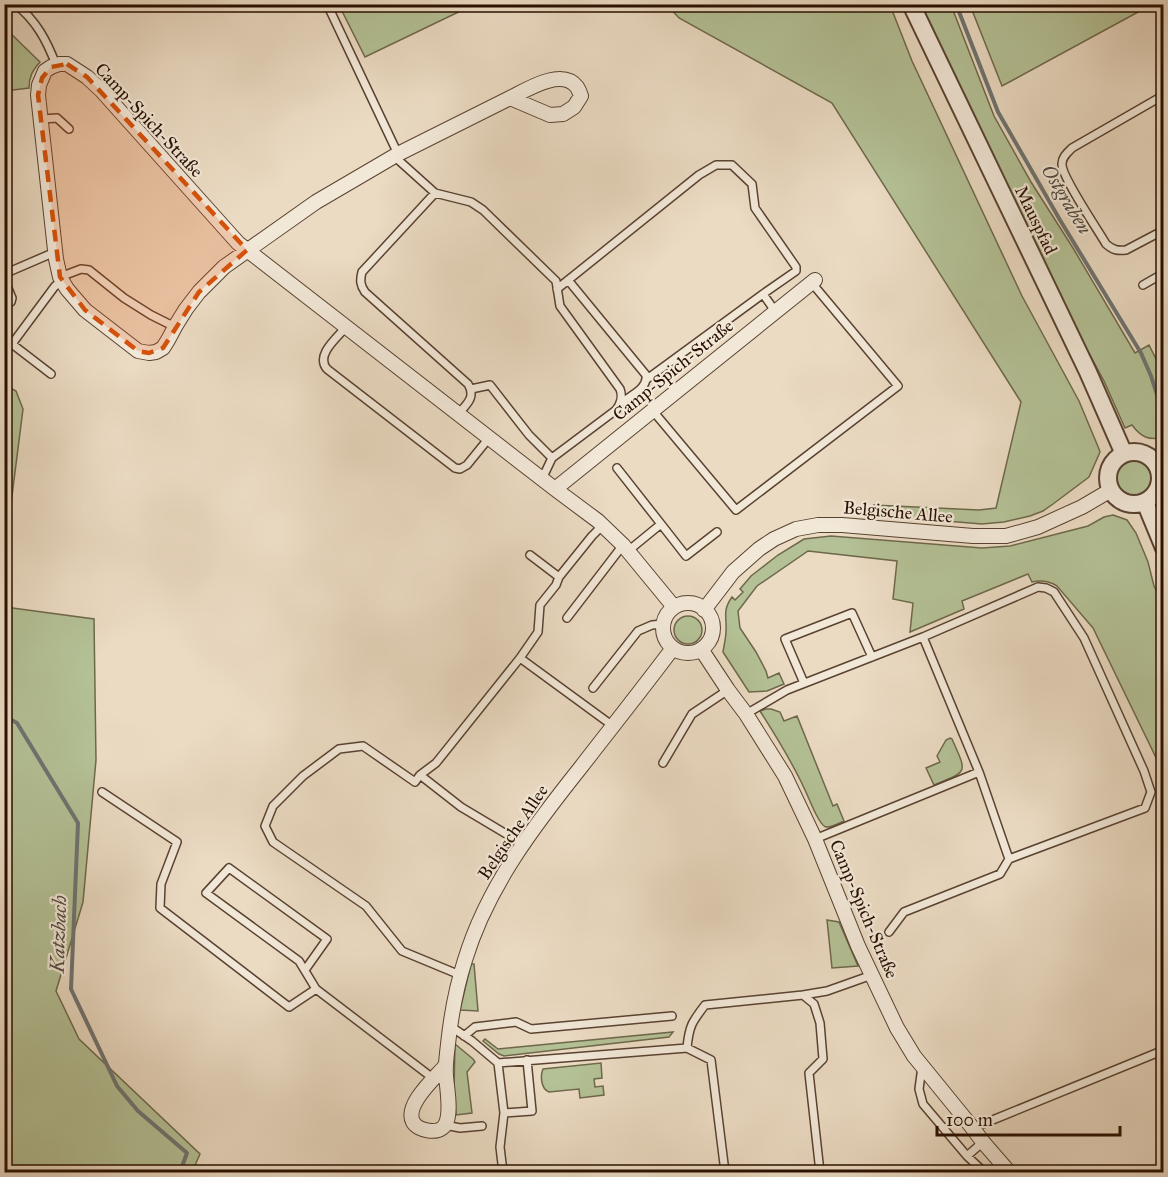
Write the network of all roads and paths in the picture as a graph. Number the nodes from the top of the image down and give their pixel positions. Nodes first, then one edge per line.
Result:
1 (15, 4) edge
2 (327, 4) edge
3 (912, 4) edge
4 (56, 65) junction
5 (1164, 95) edge
6 (510, 98) dead end
7 (42, 119) junction
8 (69, 129) dead end
9 (397, 155) junction
10 (435, 192) junction
11 (1164, 230) edge
12 (247, 250) junction
13 (55, 252) junction
14 (1164, 273) edge
15 (4, 274) edge
16 (4, 279) edge
17 (62, 279) junction
18 (568, 280) junction
19 (813, 281) joint
20 (1143, 285) dead end
21 (557, 289) junction
22 (763, 294) junction
23 (4, 305) edge
24 (775, 311) junction
25 (175, 327) junction
26 (346, 327) junction
27 (51, 374) dead end
28 (647, 379) junction
29 (471, 389) junction
30 (621, 403) junction
31 (653, 411) junction
32 (458, 414) junction
33 (489, 438) junction
34 (1124, 454) junction
35 (552, 458) junction
36 (1161, 464) edge
37 (617, 468) dead end
38 (542, 479) junction
39 (555, 489) junction
40 (1111, 490) junction
41 (1145, 502) junction
42 (661, 524) junction
43 (603, 525) junction
44 (717, 532) dead end
45 (625, 548) junction
46 (1164, 548) edge
47 (530, 555) dead end
48 (559, 577) junction
49 (675, 607) junction
50 (704, 610) junction
51 (567, 618) dead end
52 (664, 624) junction
53 (923, 637) junction
54 (673, 648) junction
55 (701, 650) junction
56 (872, 657) junction
57 (520, 658) junction
58 (804, 683) junction
59 (593, 688) dead end
60 (728, 690) junction
61 (746, 714) junction
62 (613, 726) junction
63 (663, 763) dead end
64 (979, 772) junction
65 (420, 775) junction
66 (102, 792) dead end
67 (815, 839) junction
68 (523, 844) junction
69 (1009, 860) junction
70 (889, 932) dead end
71 (304, 970) junction
72 (460, 975) junction
73 (872, 975) junction
74 (316, 989) junction
75 (803, 995) junction
76 (672, 1016) dead end
77 (450, 1026) junction
78 (464, 1036) junction
79 (687, 1048) junction
80 (1164, 1050) edge
81 (527, 1060) junction
82 (498, 1063) junction
83 (445, 1066) junction
84 (922, 1066) junction
85 (434, 1079) junction
86 (504, 1113) junction
87 (445, 1125) junction
88 (482, 1126) dead end
89 (973, 1128) junction
90 (983, 1142) junction
91 (967, 1156) junction
92 (503, 1173) edge
93 (725, 1173) edge
94 (820, 1173) edge
95 (984, 1173) edge
96 (1009, 1173) edge

1 - 4 lane
2 - 9 lane
3 - 34 street, Mauspfad
4 - 7 street
4 - 12 street, Camp-Spich-Straße
5 - 11 lane
6 - 9 street
7 - 8 lane
7 - 13 street
9 - 10 lane
9 - 12 street
10 - 21 lane
10 - 29 lane
12 - 25 street
12 - 26 street, Camp-Spich-Straße
13 - 15 lane
13 - 17 street
14 - 20 lane
16 - 23 lane
17 - 25 lane
17 - 25 street
17 - 27 lane
18 - 21 lane
18 - 22 lane
18 - 28 lane
19 - 24 street, Camp-Spich-Straße
19 - 31 lane
21 - 30 lane
22 - 24 lane
22 - 28 lane
24 - 31 street, Camp-Spich-Straße
26 - 32 street, Camp-Spich-Straße
26 - 33 lane
28 - 30 lane
29 - 32 lane
29 - 35 lane
30 - 35 lane
31 - 39 street, Camp-Spich-Straße
32 - 33 street, Camp-Spich-Straße
33 - 38 street, Camp-Spich-Straße
34 - 36 street
34 - 40 street
35 - 38 lane
36 - 41 street
37 - 42 lane
38 - 39 street, Camp-Spich-Straße
39 - 43 street, Camp-Spich-Straße
40 - 41 street
40 - 50 street, Belgische Allee
41 - 46 street
42 - 44 lane
42 - 45 lane
43 - 45 street, Camp-Spich-Straße
43 - 48 lane
45 - 49 street, Camp-Spich-Straße
45 - 51 lane
47 - 48 lane
48 - 57 lane
49 - 50 street
49 - 52 street
50 - 55 street
52 - 54 street
52 - 59 lane
53 - 56 lane
53 - 64 lane
53 - 69 lane
54 - 55 street
54 - 62 street, Belgische Allee
55 - 60 street, Camp-Spich-Straße
56 - 58 lane
56 - 58 lane
57 - 62 lane
57 - 65 lane
58 - 61 lane
60 - 61 street, Camp-Spich-Straße
60 - 63 lane
61 - 67 street, Camp-Spich-Straße
62 - 68 street, Belgische Allee
64 - 67 lane
64 - 69 lane
65 - 68 lane
65 - 72 lane
66 - 74 lane
67 - 73 street, Camp-Spich-Straße
68 - 72 street, Belgische Allee
69 - 70 lane
71 - 71 lane
71 - 74 lane
72 - 77 street, Belgische Allee
73 - 75 lane
73 - 84 street, Camp-Spich-Straße
74 - 85 lane
75 - 79 lane
75 - 94 lane
76 - 78 lane
77 - 78 lane
77 - 83 street, Belgische Allee
78 - 82 lane
79 - 81 lane
79 - 93 lane
80 - 89 lane
81 - 82 lane
81 - 86 lane
82 - 86 lane
83 - 85 street
83 - 87 street, Belgische Allee
84 - 89 street, Camp-Spich-Straße
84 - 91 lane
85 - 87 street
86 - 92 lane
87 - 88 lane
89 - 90 street, Camp-Spich-Straße
90 - 91 lane
90 - 96 street, Camp-Spich-Straße
91 - 95 lane

